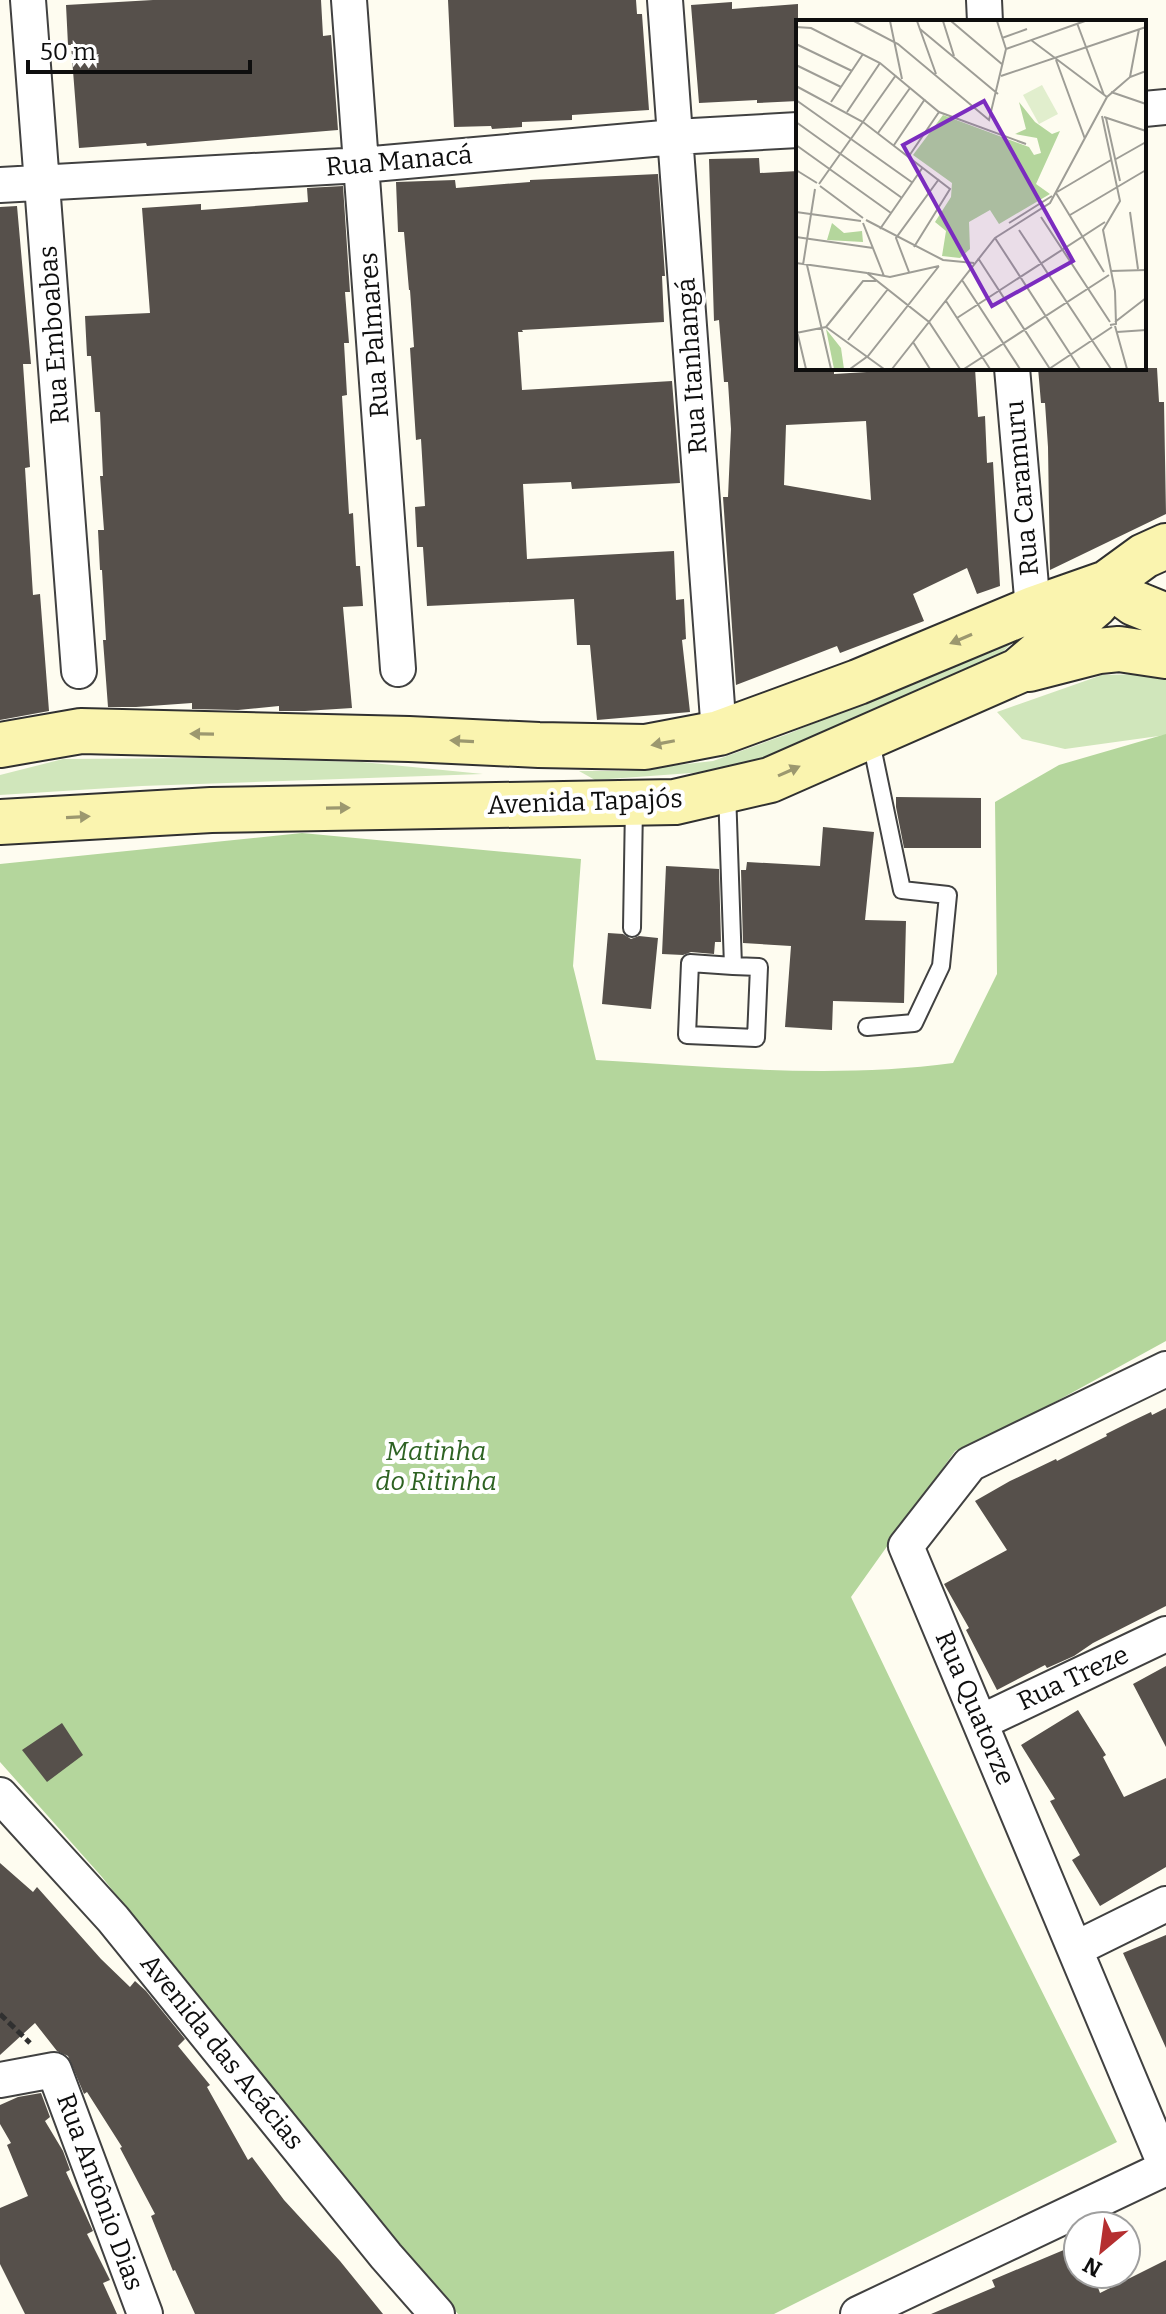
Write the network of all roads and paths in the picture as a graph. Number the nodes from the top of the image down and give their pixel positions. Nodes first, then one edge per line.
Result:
1 (28, 0) edge
2 (349, 0) edge
3 (665, 0) edge
4 (984, 0) edge
5 (985, 20) edge
6 (1166, 107) edge
7 (1146, 109) edge
8 (796, 130) edge
9 (675, 137) junction
10 (362, 165) junction
11 (42, 183) junction
12 (0, 185) edge
13 (1012, 370) edge
14 (1166, 546) edge
15 (1107, 583) junction
16 (1033, 609) junction
17 (1166, 616) edge
18 (1166, 656) edge
19 (398, 669) dead end
20 (79, 671) dead end
21 (1018, 671) junction
22 (719, 733) junction
23 (870, 735) junction
24 (0, 745) edge
25 (539, 745) junction
26 (727, 790) junction
27 (634, 803) junction
28 (551, 805) junction
29 (0, 822) edge
30 (632, 928) dead end
31 (733, 966) junction
32 (867, 1027) dead end
33 (1166, 1369) edge
34 (1166, 1634) edge
35 (981, 1722) junction
36 (4, 1808) edge
37 (1166, 1904) edge
38 (1075, 1949) junction
39 (0, 2080) edge
40 (1166, 2167) edge
41 (145, 2314) edge
42 (437, 2314) edge
43 (858, 2314) edge

1 - 11 street, Rua Emboabas
2 - 10 street, Rua Palmares
3 - 9 street, Rua Itanhangá
4 - 5 street
6 - 7 street
8 - 9 street, Rua Manacá
9 - 10 street, Rua Manacá
9 - 22 street, Rua Itanhangá
10 - 11 street, Rua Manacá
10 - 19 street, Rua Palmares
11 - 12 street, Rua Manacá
11 - 20 street, Rua Emboabas
13 - 16 street, Rua Caramuru
14 - 15 main road, Avenida Tapajós
15 - 16 main road, Avenida Tapajós
15 - 17 main road
15 - 18 main road
15 - 21 main road, Avenida Tapajós
16 -> 22 main road, Avenida Tapajós
18 - 21 main road
21 - 23 main road, Avenida Tapajós
22 -> 25 main road, Avenida Tapajós
26 -> 23 main road, Avenida Tapajós
23 - 32 lane
25 -> 24 main road, Avenida Tapajós
25 - 28 main road
26 - 27 main road, Avenida Tapajós
26 - 31 lane
27 - 28 main road, Avenida Tapajós
27 - 30 lane
29 -> 28 main road, Avenida Tapajós
31 - 31 lane
33 - 35 street, Rua Quatorze
34 - 35 street, Rua Treze
35 - 38 street, Rua Quatorze
36 - 42 street, Avenida das Acácias
37 - 38 street
38 - 40 street, Rua Quatorze
39 - 41 street, Rua Antônio Dias
40 - 43 street, Rua Quatorze

